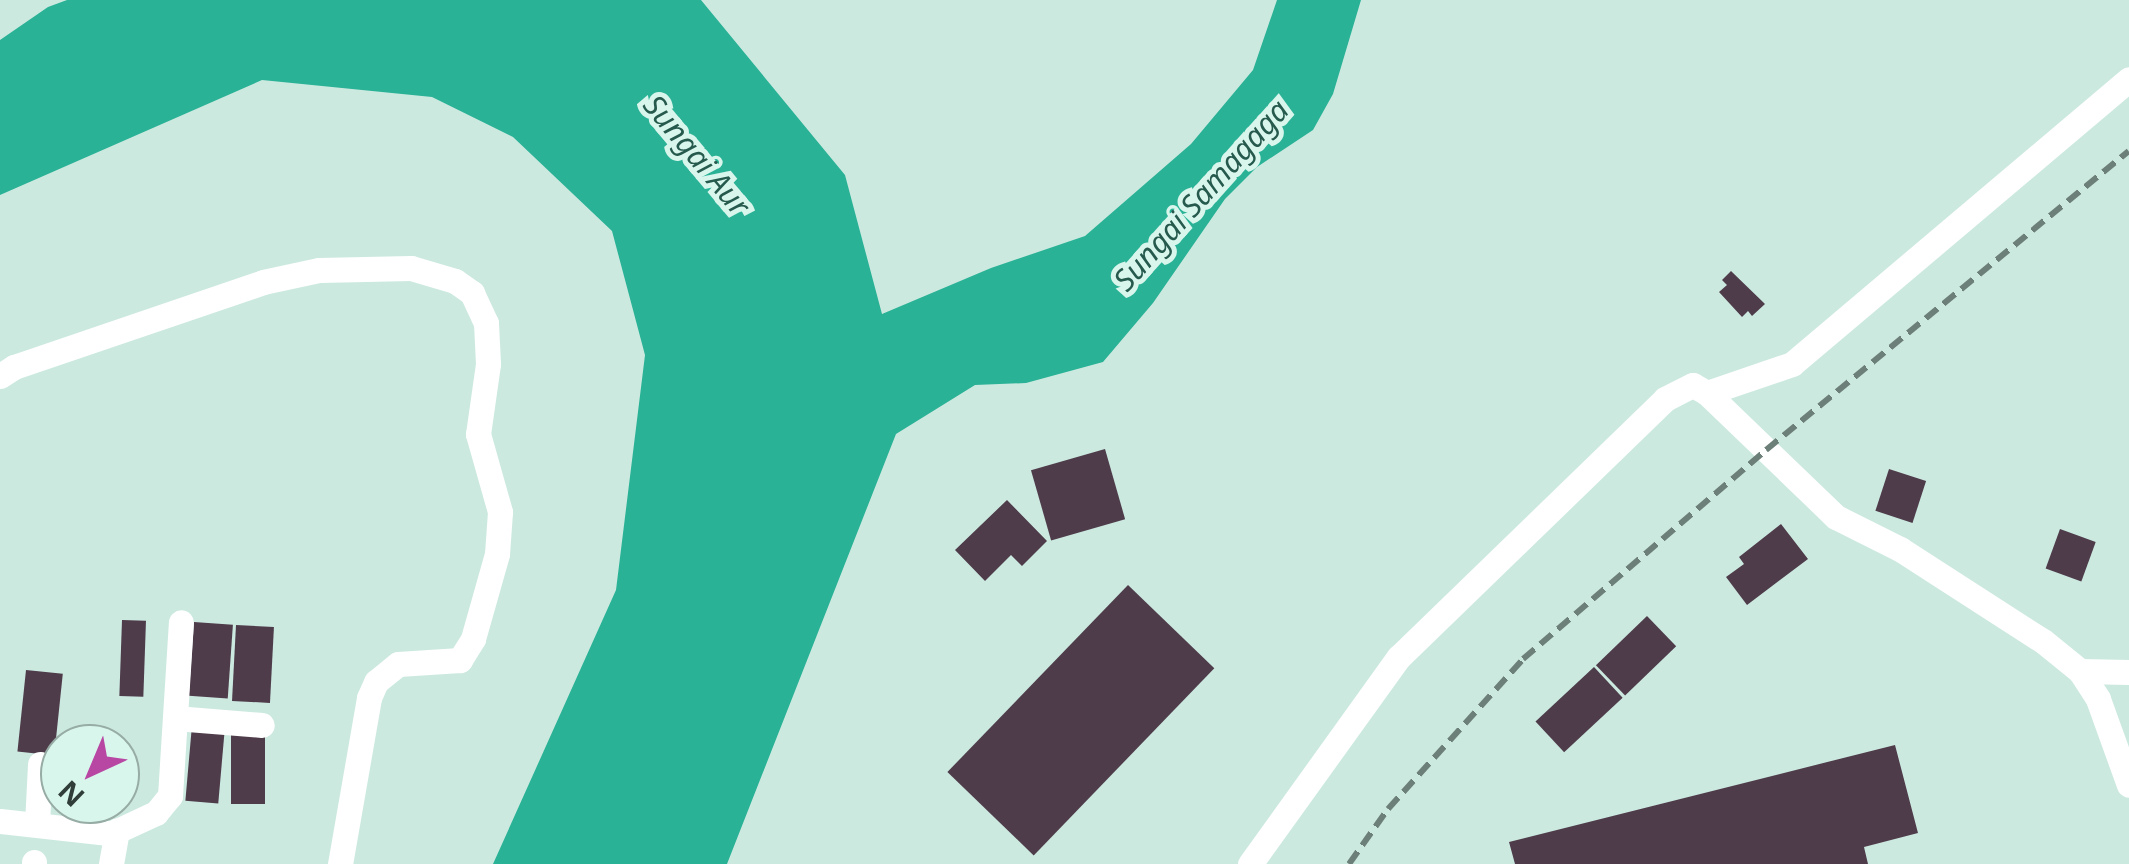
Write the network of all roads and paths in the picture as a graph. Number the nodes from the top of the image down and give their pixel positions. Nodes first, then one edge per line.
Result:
1 (2129, 78) edge
2 (0, 376) edge
3 (1707, 393) junction
4 (180, 622) dead end
5 (2080, 671) junction
6 (2129, 672) edge
7 (175, 718) junction
8 (262, 724) dead end
9 (40, 764) dead end
10 (2129, 785) edge
11 (0, 821) edge
12 (37, 824) junction
13 (115, 834) junction
14 (110, 864) edge
15 (340, 864) edge
16 (1250, 864) edge

1 - 3 lane
2 - 15 lane
3 - 5 lane
3 - 16 lane
4 - 7 lane
5 - 6 lane
5 - 10 lane
7 - 8 lane
7 - 13 lane
9 - 12 lane
11 - 12 lane
12 - 13 lane
13 - 14 lane

